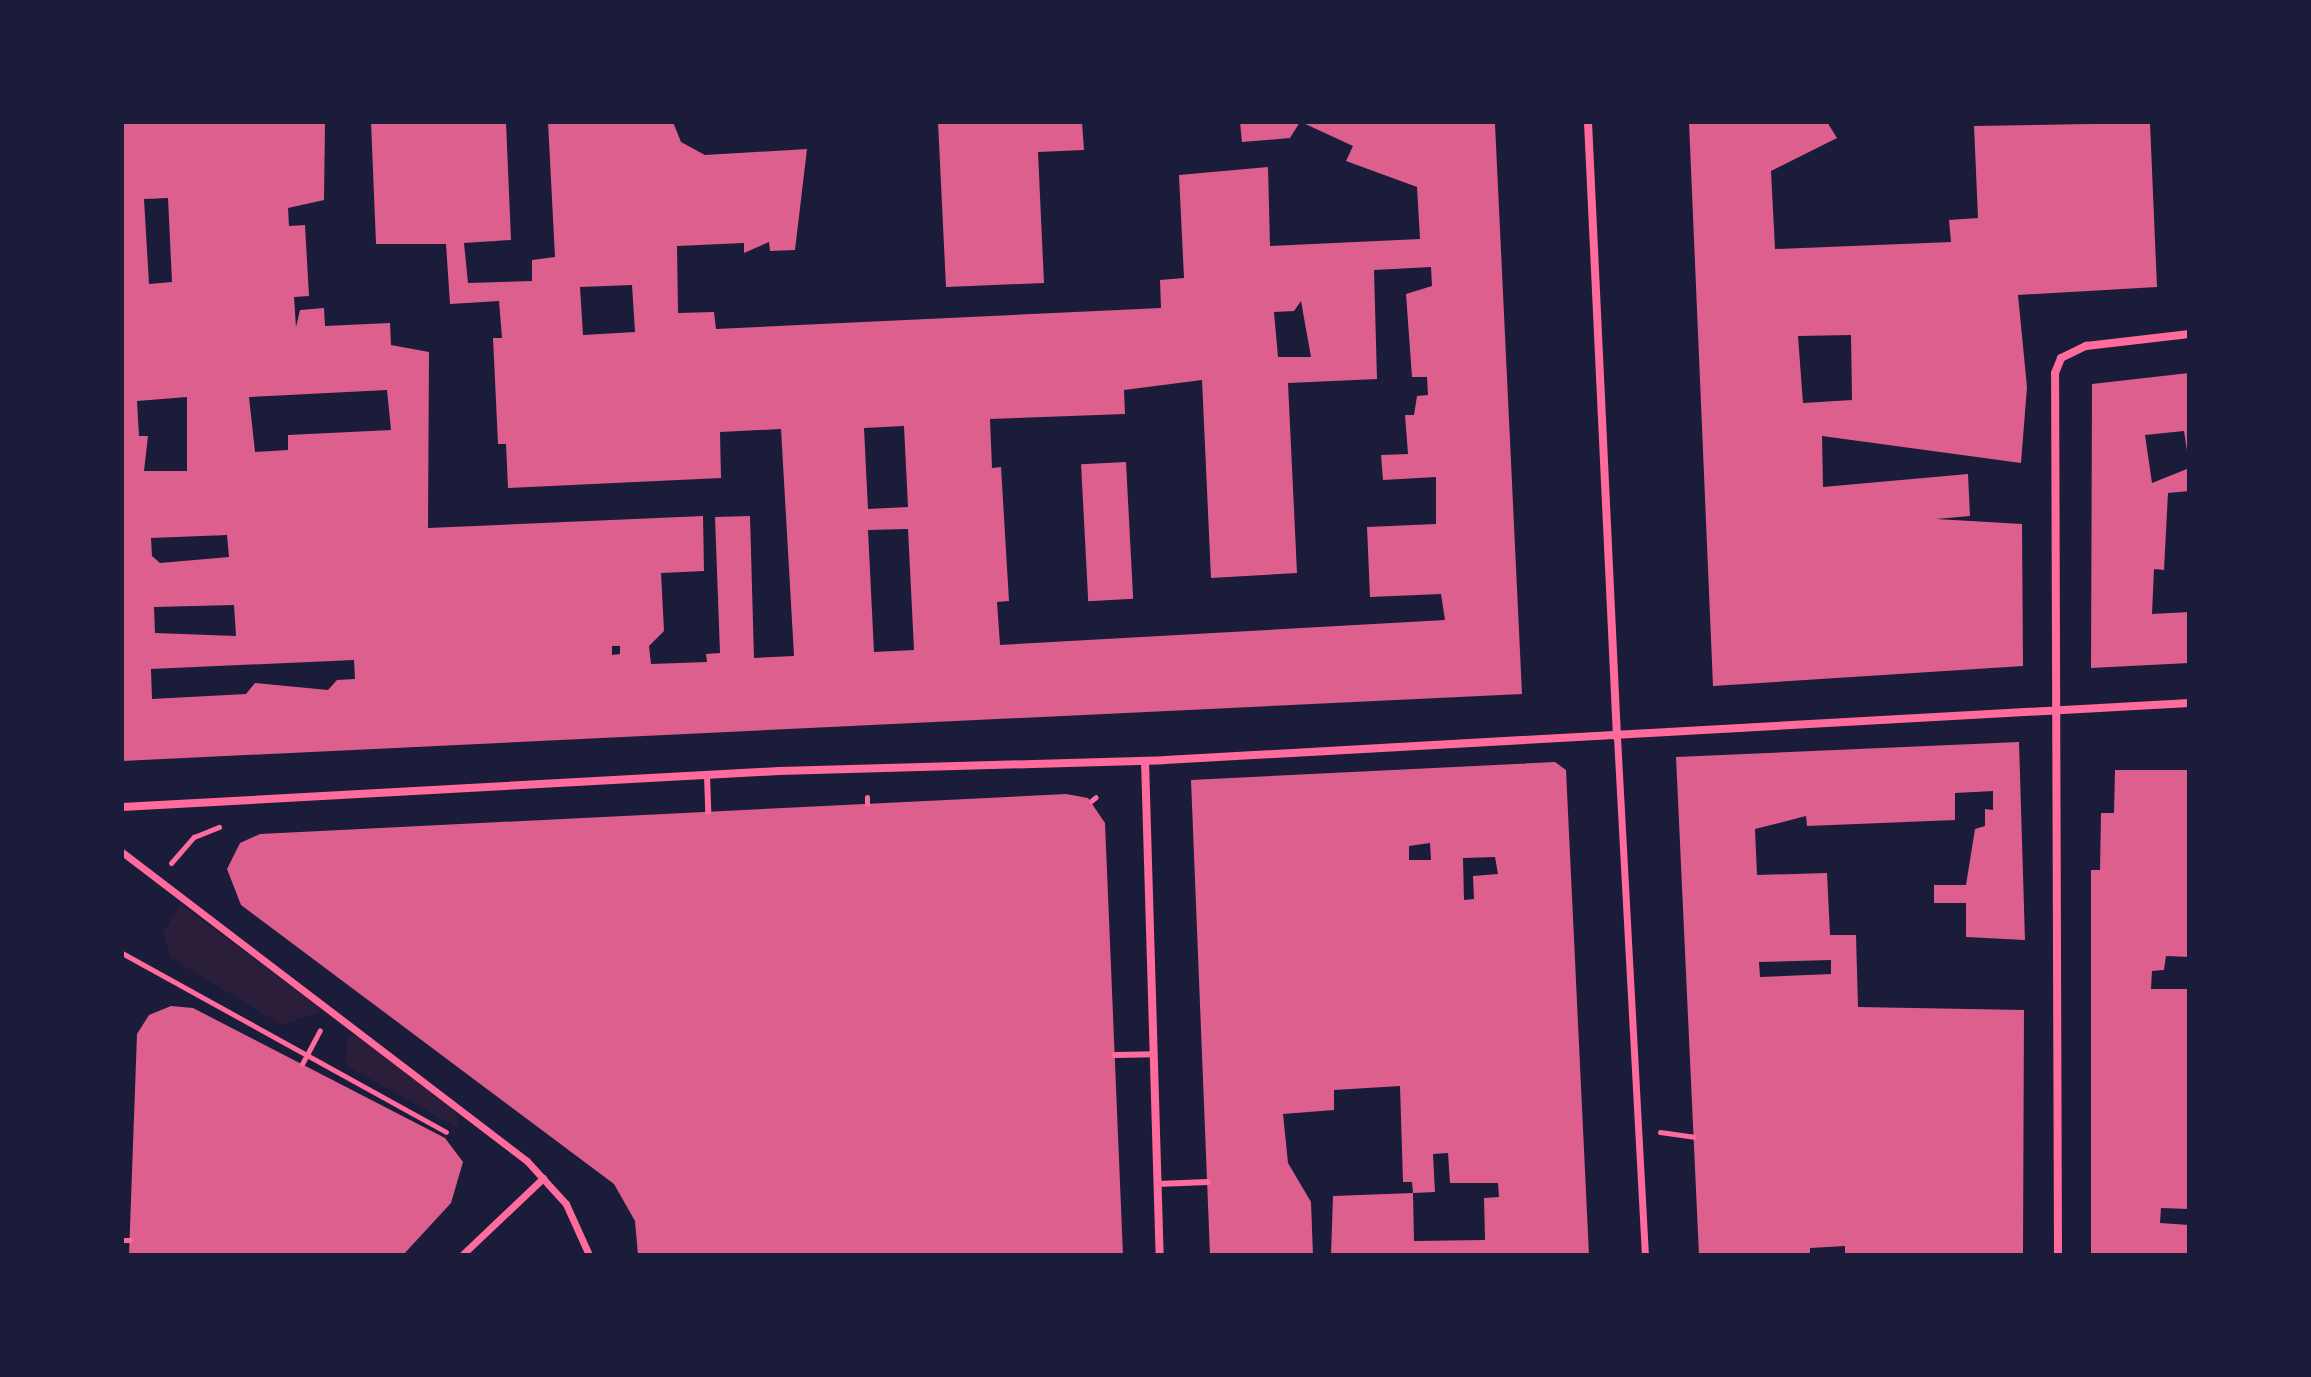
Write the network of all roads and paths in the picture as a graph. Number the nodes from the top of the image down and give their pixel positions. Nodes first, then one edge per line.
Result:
1 (1588, 122) edge
2 (2189, 334) edge
3 (2189, 703) edge
4 (2058, 708) junction
5 (1617, 737) junction
6 (1145, 761) junction
7 (707, 775) junction
8 (122, 807) edge
9 (708, 812) dead end
10 (234, 826) dead end
11 (122, 852) edge
12 (161, 877) junction
13 (122, 953) edge
14 (1154, 1054) junction
15 (1115, 1055) dead end
16 (478, 1120) junction
17 (1640, 1129) junction
18 (1694, 1137) dead end
19 (543, 1178) junction
20 (1208, 1182) dead end
21 (1157, 1184) junction
22 (122, 1240) edge
23 (130, 1240) dead end
24 (462, 1255) edge
25 (589, 1255) edge
26 (1160, 1255) edge
27 (1645, 1255) edge
28 (2058, 1255) edge

1 - 5 street
2 - 4 street
3 - 4 street
4 - 5 street
4 - 28 street
5 - 6 street
5 - 17 street
6 - 7 street
6 - 14 street
7 - 8 street
7 - 9 lane
10 - 12 path
11 - 12 street
12 - 16 street
13 - 16 path
14 - 15 lane
14 - 21 street
16 - 19 street
17 - 18 path
17 - 27 street
19 - 24 street
19 - 25 street
20 - 21 lane
21 - 26 street
22 - 23 path

